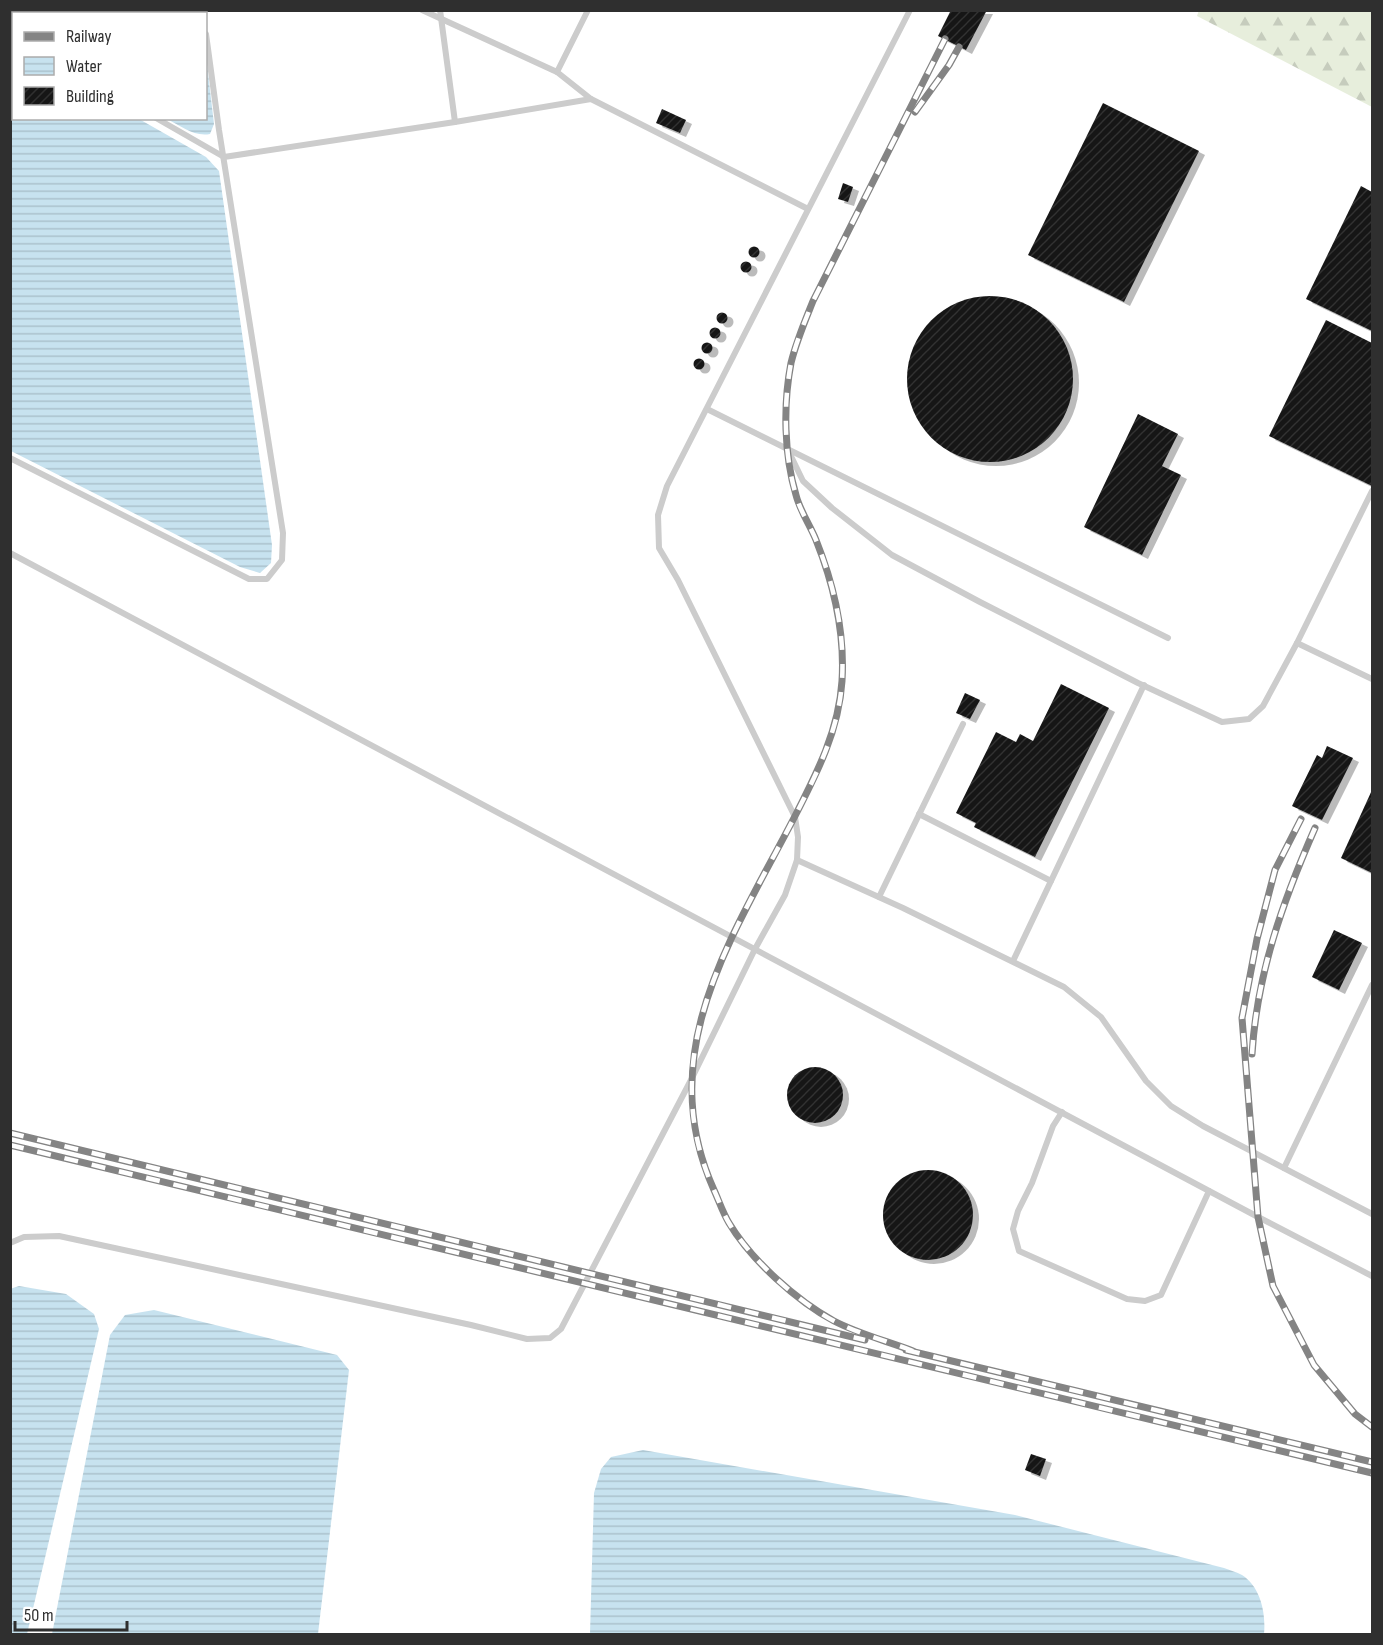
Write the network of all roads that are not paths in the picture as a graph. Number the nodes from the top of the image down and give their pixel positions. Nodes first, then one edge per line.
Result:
1 (422, 10) edge
2 (440, 10) edge
3 (588, 10) edge
4 (910, 10) edge
5 (441, 19) junction
6 (207, 41) edge
7 (556, 72) junction
8 (591, 99) junction
9 (159, 120) edge
10 (455, 122) junction
11 (224, 157) junction
12 (808, 209) junction
13 (707, 409) junction
14 (788, 450) junction
15 (10, 458) edge
16 (1372, 490) edge
17 (10, 553) edge
18 (1168, 638) dead end
19 (1297, 643) junction
20 (1372, 679) edge
21 (1144, 685) junction
22 (963, 724) dead end
23 (919, 814) junction
24 (797, 860) junction
25 (1051, 881) junction
26 (879, 897) junction
27 (755, 949) junction
28 (1013, 961) junction
29 (1372, 985) edge
30 (1062, 1112) junction
31 (1284, 1168) junction
32 (1209, 1191) junction
33 (1372, 1214) edge
34 (10, 1243) edge
35 (1372, 1276) edge

1 - 5 lane
2 - 5 lane
3 - 7 lane
4 - 12 lane
5 - 7 lane
5 - 10 lane
6 - 11 lane
7 - 8 lane
8 - 10 lane
8 - 12 lane
9 - 11 lane
10 - 11 lane
11 - 15 lane
12 - 13 lane
13 - 14 lane
13 - 24 lane
14 - 18 lane
14 - 21 lane
16 - 19 lane
17 - 27 lane
19 - 20 lane
19 - 21 lane
21 - 25 lane
22 - 23 lane
23 - 25 lane
23 - 26 lane
24 - 26 lane
24 - 27 lane
25 - 28 lane
26 - 28 lane
27 - 30 lane
27 - 34 lane
28 - 31 lane
29 - 31 lane
30 - 32 lane
30 - 32 lane
31 - 33 lane
32 - 35 lane

